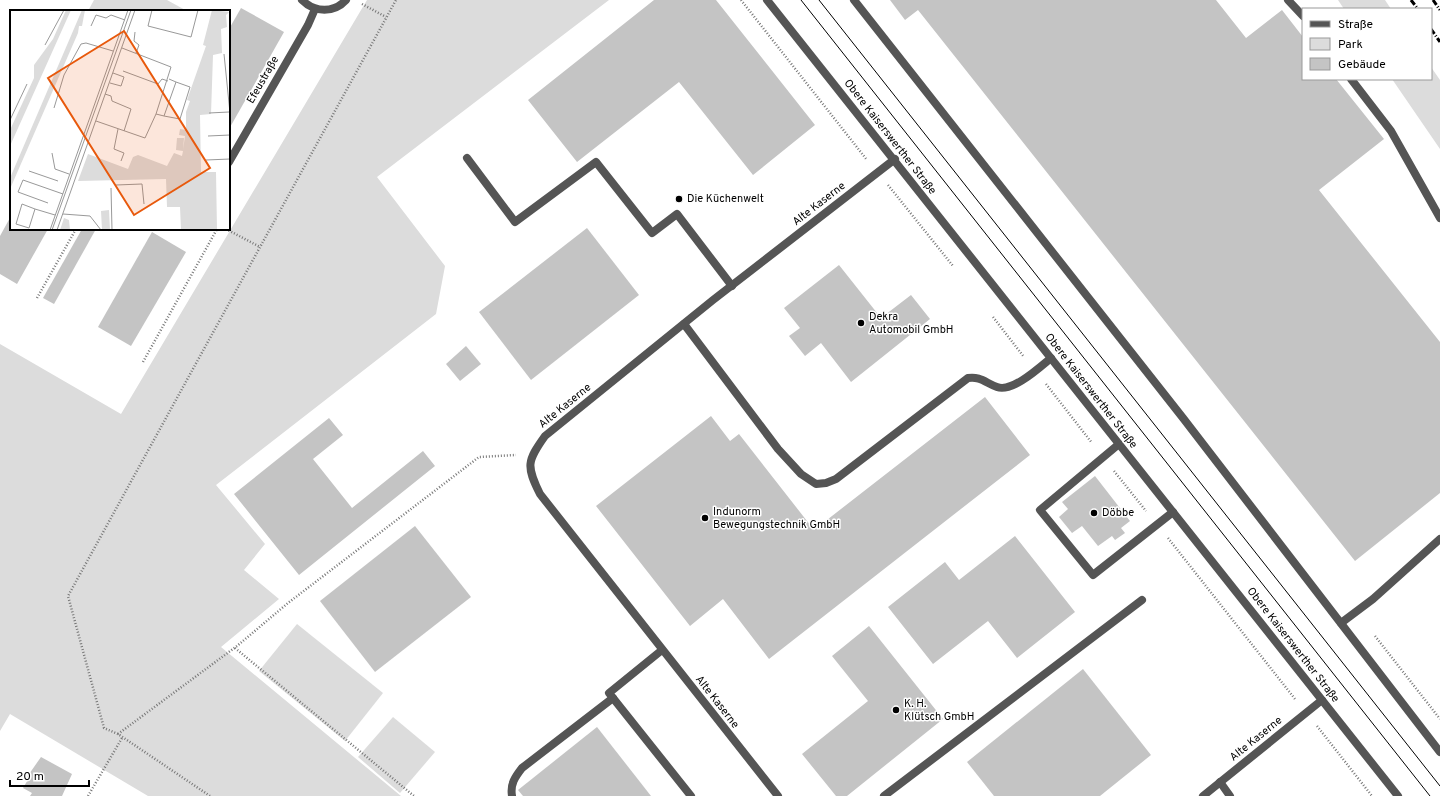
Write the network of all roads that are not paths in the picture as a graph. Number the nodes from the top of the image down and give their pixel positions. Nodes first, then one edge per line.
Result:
1 (302, 0) edge
2 (346, 0) edge
3 (767, 0) edge
4 (854, 0) edge
5 (1288, 0) edge
6 (315, 9) junction
7 (1302, 15) edge
8 (1352, 80) edge
9 (467, 158) dead end
10 (895, 159) junction
11 (230, 160) edge
12 (1440, 218) edge
13 (732, 286) junction
14 (684, 324) junction
15 (1051, 358) junction
16 (1119, 444) junction
17 (1173, 512) junction
18 (1440, 539) edge
19 (1142, 600) dead end
20 (1341, 623) junction
21 (662, 650) junction
22 (613, 698) junction
23 (1322, 700) junction
24 (1440, 752) edge
25 (1220, 782) junction
26 (512, 796) edge
27 (690, 796) edge
28 (778, 796) edge
29 (884, 796) edge
30 (1203, 796) edge
31 (1230, 796) edge
32 (1398, 796) edge

1 - 6 street
2 - 6 street
3 - 10 street, Obere Kaiserswerther Straße
4 - 20 street
5 - 7 street
6 - 11 street, Efeustraße
8 - 12 street
9 - 13 street
10 - 13 street, Alte Kaserne
10 - 15 street, Obere Kaiserswerther Straße
13 - 14 street, Alte Kaserne
14 - 15 street
14 - 21 street, Alte Kaserne
15 - 16 street, Obere Kaiserswerther Straße
16 - 17 street, Obere Kaiserswerther Straße
16 - 17 street
17 - 23 street, Obere Kaiserswerther Straße
18 - 20 street
19 - 29 street
20 - 24 street
21 - 22 street
21 - 28 street, Alte Kaserne
22 - 26 street
22 - 27 street
23 - 25 street, Alte Kaserne
23 - 32 street, Obere Kaiserswerther Straße
25 - 30 street, Alte Kaserne
25 - 31 street

